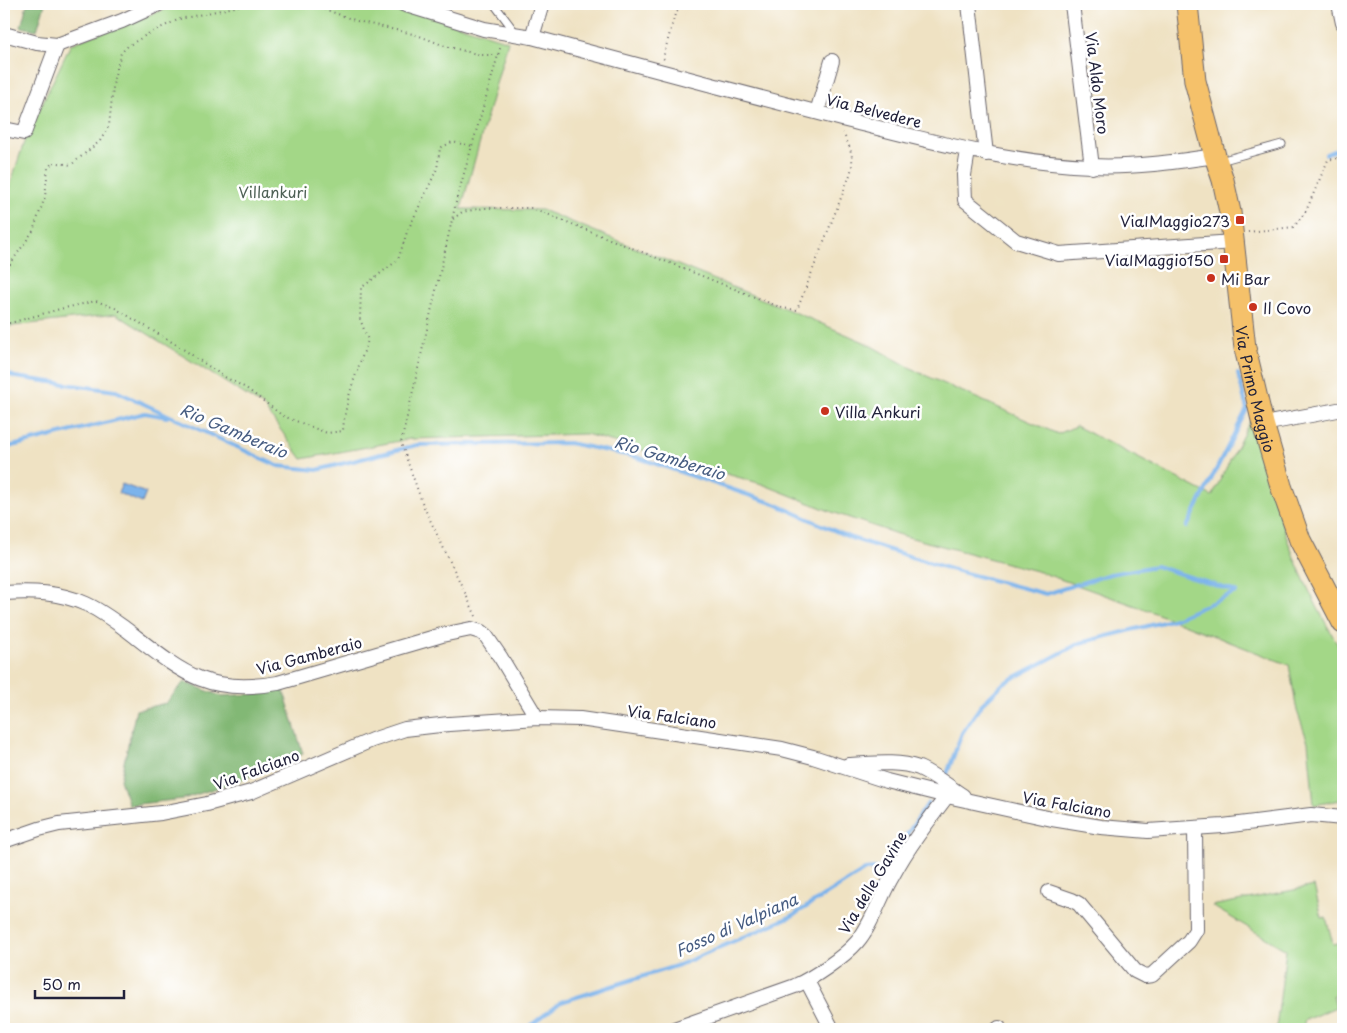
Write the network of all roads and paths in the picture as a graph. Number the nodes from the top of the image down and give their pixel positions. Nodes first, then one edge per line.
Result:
1 (159, 4) edge
2 (248, 4) edge
3 (310, 4) edge
4 (402, 4) edge
5 (494, 4) edge
6 (542, 4) edge
7 (684, 4) edge
8 (969, 4) edge
9 (1072, 4) edge
10 (1186, 4) edge
11 (1339, 4) edge
12 (1343, 23) edge
13 (4, 34) edge
14 (510, 34) junction
15 (532, 37) junction
16 (57, 45) junction
17 (499, 54) junction
18 (672, 61) dead end
19 (832, 61) dead end
20 (817, 112) junction
21 (4, 129) edge
22 (840, 129) dead end
23 (1282, 144) dead end
24 (472, 146) junction
25 (968, 151) junction
26 (986, 154) junction
27 (1343, 157) edge
28 (1216, 159) junction
29 (1092, 167) junction
30 (453, 219) junction
31 (1234, 238) junction
32 (4, 273) edge
33 (4, 322) edge
34 (1343, 409) edge
35 (1263, 424) junction
36 (4, 593) edge
37 (1341, 619) edge
38 (486, 636) junction
39 (537, 718) junction
40 (840, 765) junction
41 (947, 796) junction
42 (970, 801) junction
43 (1343, 818) edge
44 (1195, 829) junction
45 (4, 841) edge
46 (1049, 892) dead end
47 (807, 981) junction
48 (674, 1029) edge
49 (832, 1029) edge

1 - 16 street
2 - 32 path
3 - 17 path
4 - 14 street, Via Belvedere
5 - 14 lane
6 - 15 street
7 - 18 path
8 - 26 street
9 - 29 street, Via Aldo Moro
10 - 28 main road, Via Primo Maggio
11 - 12 street
13 - 16 street
14 - 15 street, Via Belvedere
14 - 17 path
15 - 20 street, Via Belvedere
16 - 21 street
17 - 24 path
19 - 20 street
20 - 25 street, Via Belvedere
22 - 30 path
23 - 28 lane
24 - 30 path
24 - 33 path
25 - 26 street, Via Belvedere
25 - 31 street
26 - 29 street, Via Belvedere
27 - 31 path
28 - 29 street, Via Belvedere
28 - 31 main road, Via Primo Maggio
30 - 38 path
31 - 35 main road, Via Primo Maggio
34 - 35 street
35 - 37 main road, Via Primo Maggio
36 - 38 street, Via Gamberaio
38 - 39 street
39 - 40 street, Via Falciano
39 - 45 street, Via Falciano
40 - 41 street, Via Falciano
40 - 42 street
41 - 42 street, Via Falciano
41 - 47 street, Via delle Gavine
42 - 44 street, Via Falciano
43 - 44 street, Via Falciano
44 - 46 street
47 - 48 street, Via delle Gavine
47 - 49 street

